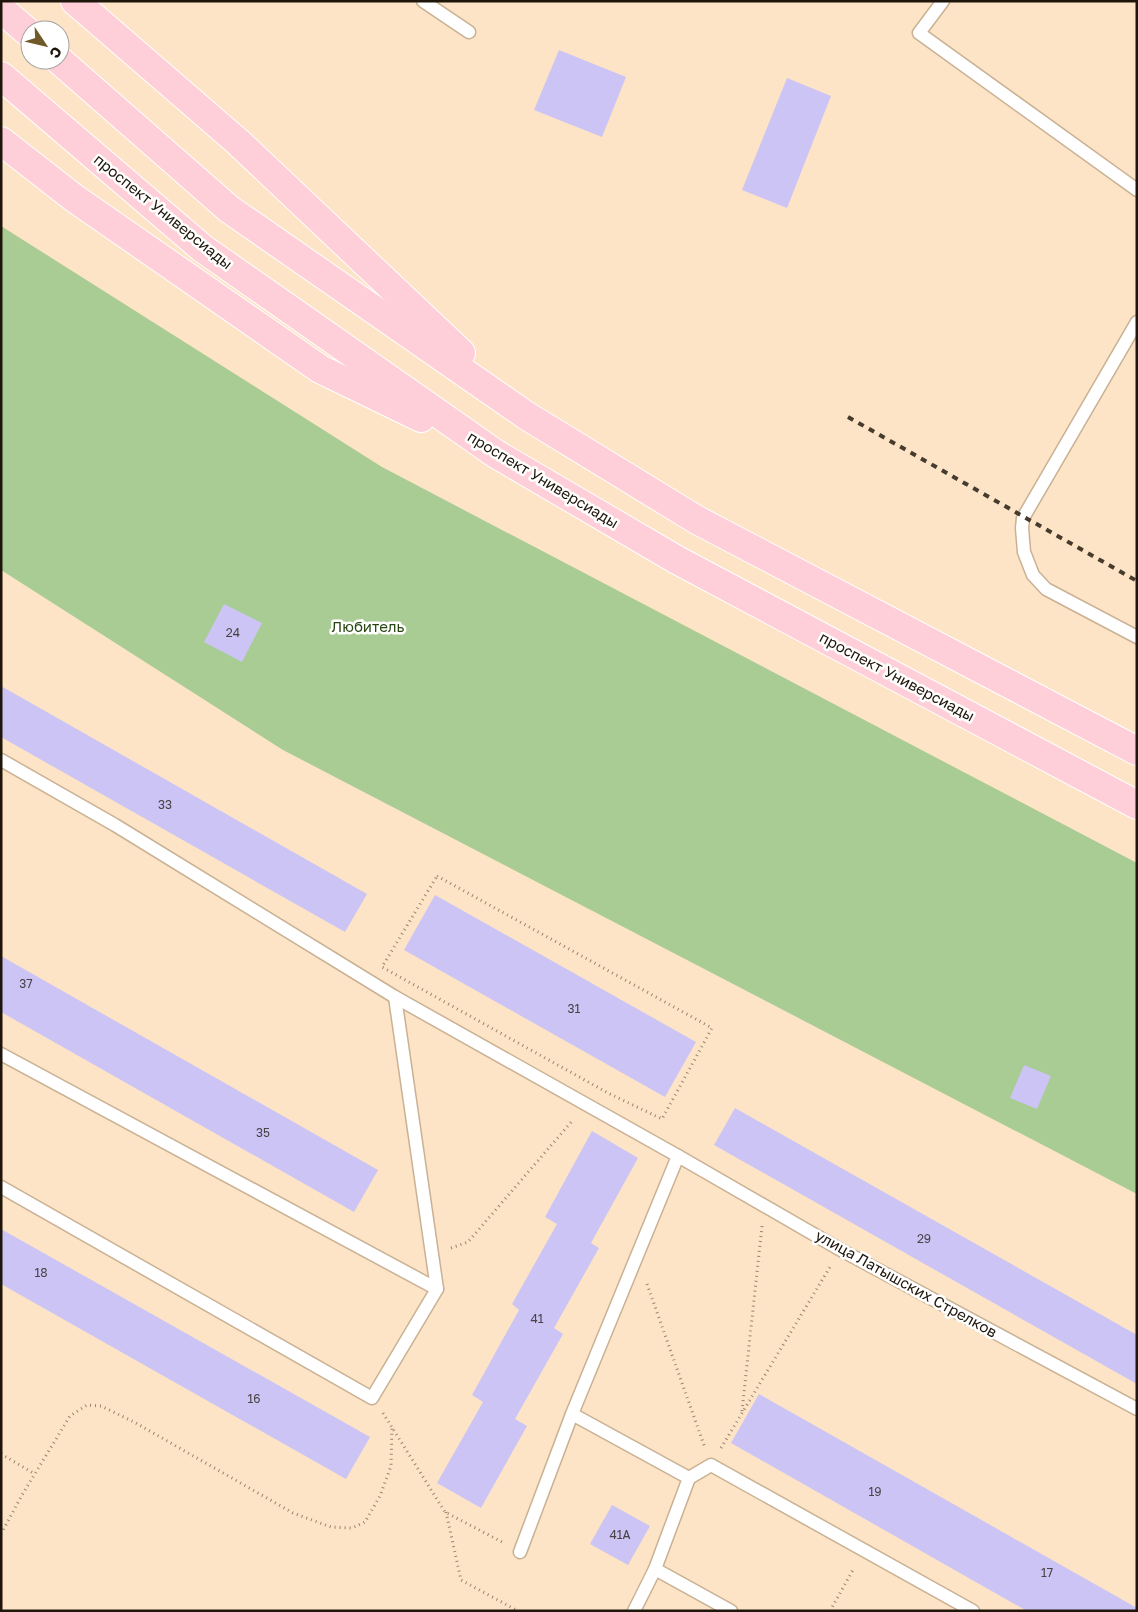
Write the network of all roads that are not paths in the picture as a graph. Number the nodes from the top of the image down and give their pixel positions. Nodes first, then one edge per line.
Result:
1 (75, 1) edge
2 (423, 1) edge
3 (943, 1) edge
4 (1, 9) edge
5 (20, 25) edge
6 (470, 32) dead end
7 (70, 70) edge
8 (1, 76) edge
9 (1, 140) edge
10 (1137, 190) edge
11 (1137, 322) edge
12 (527, 416) junction
13 (496, 454) junction
14 (1137, 637) edge
15 (1137, 751) edge
16 (1, 760) edge
17 (1137, 805) edge
18 (395, 997) junction
19 (1, 1054) edge
20 (678, 1156) junction
21 (1, 1187) edge
22 (437, 1289) junction
23 (1137, 1409) edge
24 (572, 1414) junction
25 (689, 1478) junction
26 (520, 1552) road end
27 (655, 1568) junction
28 (634, 1611) edge
29 (731, 1611) edge
30 (973, 1611) edge

1 - 12 main road
2 - 6 lane
3 - 10 lane
4 - 5 main road
7 - 12 main road
8 - 13 main road, проспект Универсиады
9 - 13 main road
11 - 14 lane
12 - 15 main road
13 - 17 main road, проспект Универсиады
16 - 18 lane, улица Латышских Стрелков
18 - 20 lane, улица Латышских Стрелков
18 - 22 lane
19 - 22 lane
20 - 23 lane, улица Латышских Стрелков
20 - 24 lane
21 - 22 lane
24 - 25 lane
24 - 26 lane
25 - 27 lane
25 - 30 lane
27 - 28 lane
27 - 29 lane

